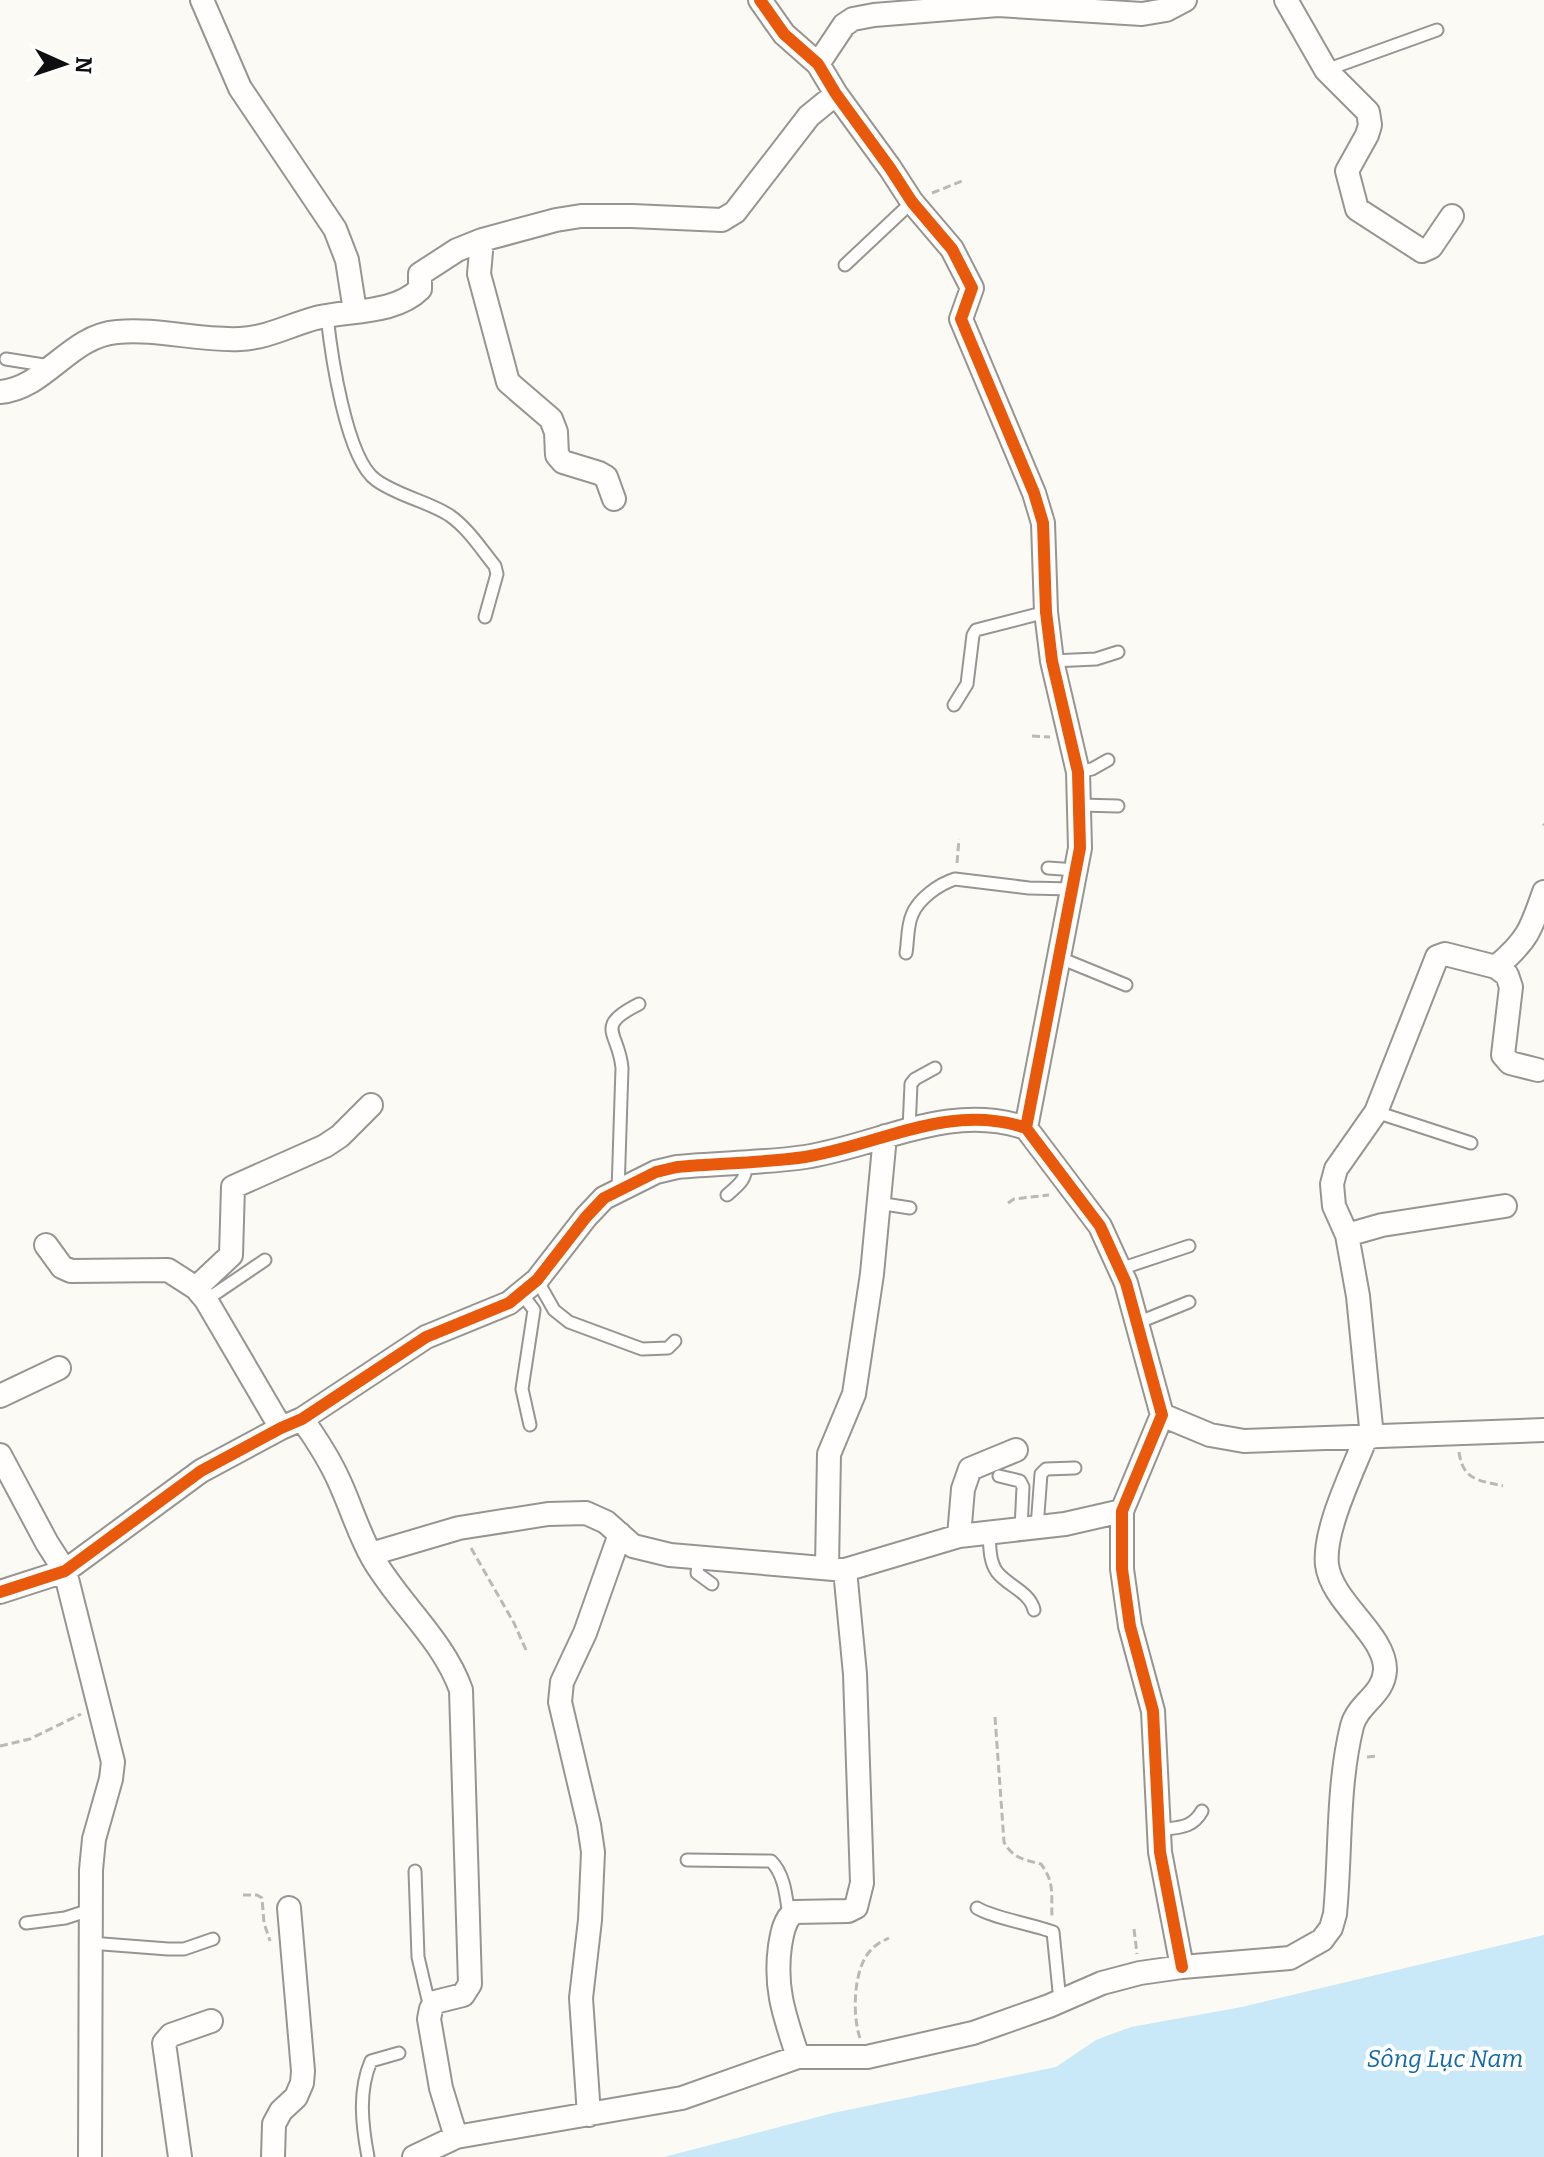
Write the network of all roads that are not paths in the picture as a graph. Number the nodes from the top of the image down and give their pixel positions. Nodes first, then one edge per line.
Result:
1 (202, 0) edge
2 (760, 0) edge
3 (854, 0) edge
4 (1286, 0) edge
5 (1175, 3) edge
6 (844, 25) junction
7 (1437, 30) dead end
8 (818, 64) junction
9 (1326, 70) junction
10 (836, 94) junction
11 (912, 202) junction
12 (1452, 216) dead end
13 (482, 240) junction
14 (845, 265) dead end
15 (355, 311) junction
16 (327, 316) junction
17 (6, 359) dead end
18 (50, 366) junction
19 (0, 392) edge
20 (614, 499) dead end
21 (1046, 612) junction
22 (485, 617) dead end
23 (1118, 652) dead end
24 (1052, 661) junction
25 (954, 705) dead end
26 (1108, 760) dead end
27 (1078, 772) junction
28 (1080, 805) junction
29 (1118, 806) dead end
30 (1048, 868) dead end
31 (1075, 880) junction
32 (1544, 892) edge
33 (906, 953) dead end
34 (1060, 958) junction
35 (1496, 967) junction
36 (1126, 985) dead end
37 (639, 1004) dead end
38 (935, 1068) dead end
39 (1538, 1070) dead end
40 (371, 1105) dead end
41 (1376, 1112) junction
42 (1026, 1128) junction
43 (909, 1129) junction
44 (885, 1136) junction
45 (1471, 1143) dead end
46 (746, 1161) junction
47 (617, 1192) junction
48 (727, 1195) dead end
49 (878, 1203) junction
50 (1505, 1206) dead end
51 (910, 1208) dead end
52 (1347, 1235) junction
53 (46, 1245) dead end
54 (1189, 1246) dead end
55 (265, 1260) dead end
56 (1120, 1269) junction
57 (530, 1287) junction
58 (201, 1294) junction
59 (1189, 1302) dead end
60 (1137, 1323) junction
61 (675, 1341) dead end
62 (59, 1368) dead end
63 (0, 1396) edge
64 (1162, 1415) junction
65 (302, 1419) junction
66 (530, 1425) dead end
67 (281, 1428) junction
68 (1544, 1430) edge
69 (1369, 1437) junction
70 (1016, 1450) dead end
71 (0, 1455) edge
72 (1075, 1468) dead end
73 (999, 1476) dead end
74 (1122, 1511) junction
75 (1029, 1528) junction
76 (989, 1533) junction
77 (620, 1534) junction
78 (959, 1536) junction
79 (371, 1554) junction
80 (699, 1557) junction
81 (836, 1569) junction
82 (65, 1571) junction
83 (712, 1584) dead end
84 (0, 1592) edge
85 (1034, 1610) dead end
86 (1202, 1811) dead end
87 (1158, 1830) junction
88 (687, 1860) dead end
89 (415, 1871) dead end
90 (289, 1908) dead end
91 (977, 1908) dead end
92 (90, 1910) junction
93 (789, 1916) junction
94 (26, 1923) dead end
95 (213, 1939) dead end
96 (89, 1943) junction
97 (1182, 1967) junction
98 (1060, 2001) junction
99 (431, 2009) junction
100 (211, 2021) dead end
101 (399, 2053) dead end
102 (798, 2057) junction
103 (589, 2115) junction
104 (456, 2137) junction
105 (90, 2157) edge
106 (180, 2157) edge
107 (273, 2157) edge
108 (368, 2157) edge
109 (414, 2157) edge

1 - 15 street
2 - 8 street
3 - 6 street
4 - 9 street
5 - 6 street
6 - 8 street
7 - 9 lane
8 - 10 street
9 - 12 street
10 - 11 street
10 - 13 street
11 - 14 lane
11 - 21 street
13 - 15 street
13 - 20 street
15 - 16 street
16 - 18 street
16 - 22 lane
17 - 18 lane
18 - 19 street
21 - 24 street
21 - 25 lane
23 - 24 lane
24 - 27 street
26 - 27 lane
27 - 28 street
28 - 29 lane
28 - 31 street
30 - 31 lane
31 - 33 lane
31 - 34 street
32 - 35 street
34 - 36 lane
34 - 42 street
35 - 39 street
35 - 41 street
37 - 47 lane
38 - 43 lane
40 - 58 street
41 - 45 lane
41 - 52 street
42 - 43 street
42 - 56 street
43 - 44 street
44 - 46 street
44 - 49 street
46 - 47 street
46 - 48 lane
47 - 57 street
49 - 51 lane
49 - 81 street
50 - 52 street
52 - 69 street
53 - 58 street
54 - 56 lane
55 - 58 lane
56 - 60 street
57 - 61 lane
57 - 65 street
57 - 66 lane
58 - 67 street
59 - 60 lane
60 - 64 street
62 - 63 street
64 - 69 street
64 - 74 street
65 - 67 street
65 - 79 street
67 - 82 street
68 - 69 street
69 - 97 street
70 - 78 street
71 - 82 street
72 - 75 lane
73 - 75 lane
74 - 75 street
74 - 87 street
75 - 76 street
76 - 78 street
76 - 85 lane
77 - 79 street
77 - 80 street
77 - 103 street
78 - 81 street
79 - 99 street
80 - 81 street
80 - 83 lane
81 - 93 street
82 - 84 street
82 - 92 street
86 - 87 lane
87 - 97 street
88 - 93 lane
89 - 99 lane
90 - 107 street
91 - 98 lane
92 - 94 lane
92 - 96 street
93 - 102 street
95 - 96 lane
96 - 105 street
97 - 98 street
98 - 102 street
99 - 104 street
100 - 106 street
101 - 108 lane
102 - 103 street
103 - 104 street
104 - 109 street

